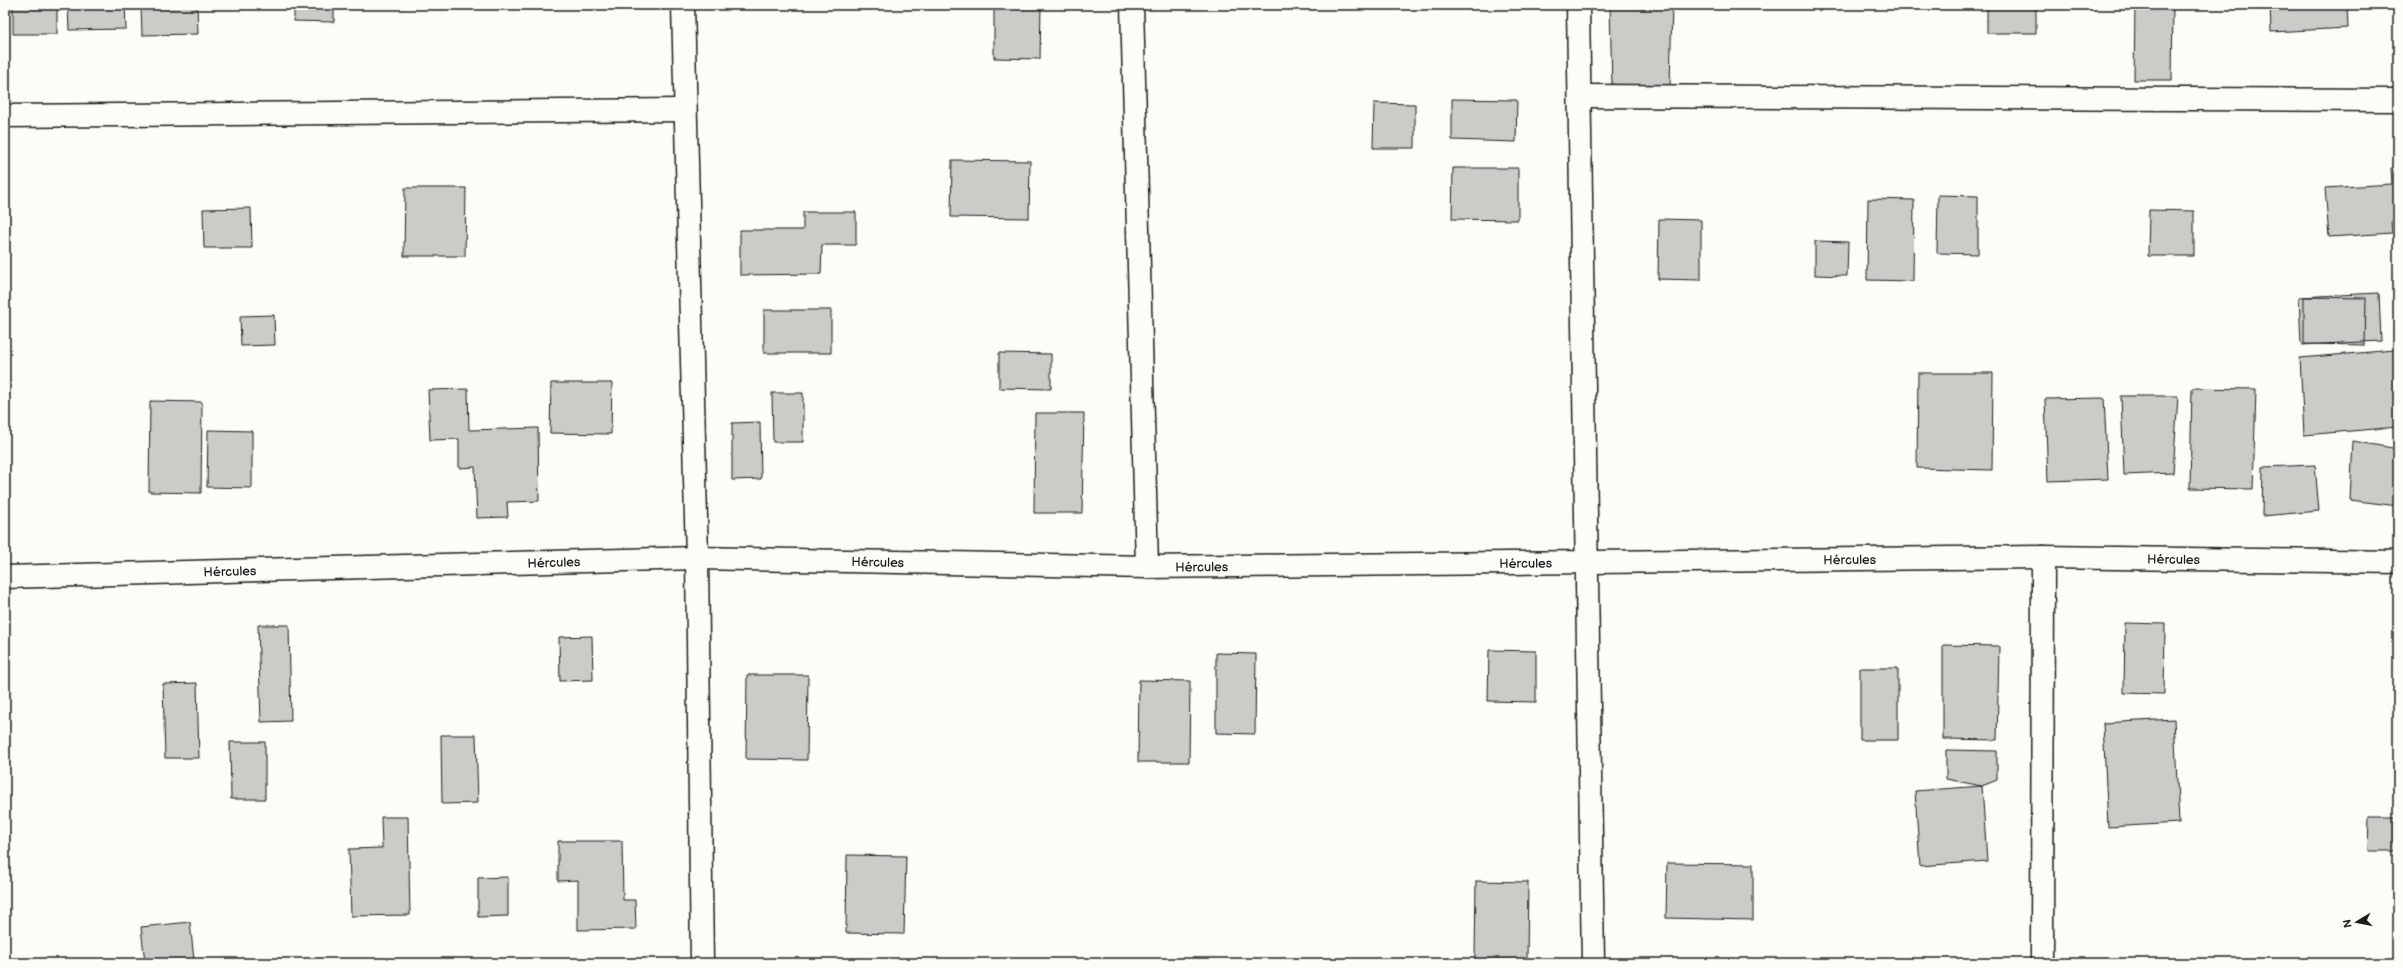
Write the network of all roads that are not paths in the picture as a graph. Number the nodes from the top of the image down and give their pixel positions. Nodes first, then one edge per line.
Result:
1 (684, 5) edge
2 (1132, 5) edge
3 (1578, 5) edge
4 (1580, 96) junction
5 (2398, 100) edge
6 (685, 110) junction
7 (5, 116) edge
8 (2043, 557) junction
9 (697, 558) junction
10 (2398, 562) edge
11 (1588, 564) junction
12 (1147, 567) junction
13 (5, 577) edge
14 (702, 963) edge
15 (1593, 963) edge
16 (2042, 963) edge

1 - 6 street
2 - 12 street
3 - 4 street
4 - 5 street
4 - 11 street
6 - 7 street
6 - 9 street
8 - 10 street, Hércules
8 - 11 street, Hércules
8 - 16 street
9 - 12 street, Hércules
9 - 13 street, Hércules
9 - 14 street
11 - 12 street, Hércules
11 - 15 street

